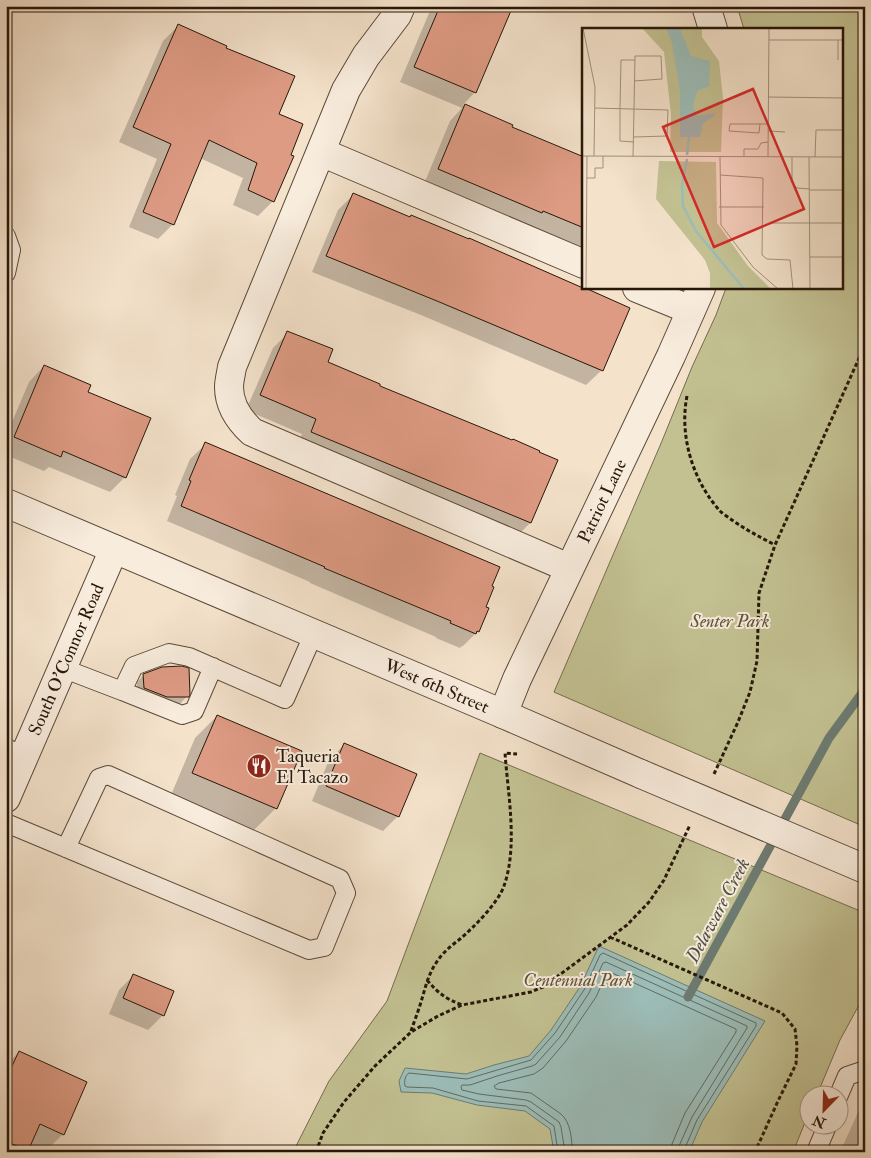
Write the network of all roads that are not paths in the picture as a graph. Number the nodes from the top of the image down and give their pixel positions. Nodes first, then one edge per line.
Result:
1 (401, 6) edge
2 (706, 6) edge
3 (713, 28) edge
4 (321, 152) junction
5 (6, 236) edge
6 (582, 263) edge
7 (6, 273) edge
8 (642, 289) edge
9 (696, 299) edge
10 (6, 503) edge
11 (114, 549) junction
12 (569, 568) junction
13 (314, 634) junction
14 (213, 667) junction
15 (62, 668) junction
16 (122, 690) junction
17 (503, 714) junction
18 (15, 752) edge
19 (6, 798) edge
20 (6, 823) edge
21 (66, 848) junction
22 (865, 869) edge
23 (865, 1070) edge
24 (843, 1086) edge
25 (823, 1136) edge
26 (816, 1152) edge

1 - 4 street
2 - 3 street
4 - 6 street
4 - 12 street
5 - 7 lane
8 - 9 street
9 - 12 street, Patriot Lane
10 - 11 street, West 6th Street
11 - 13 street, West 6th Street
11 - 15 street, South O'Connor Road
12 - 17 street, Patriot Lane
13 - 14 lane
13 - 17 street, West 6th Street
14 - 16 lane
14 - 16 lane
15 - 16 lane
15 - 18 street, South O'Connor Road
17 - 22 street, West 6th Street, bridge
18 - 19 street, South O'Connor Road
20 - 21 lane
21 - 21 lane
23 - 24 lane
25 - 26 lane

